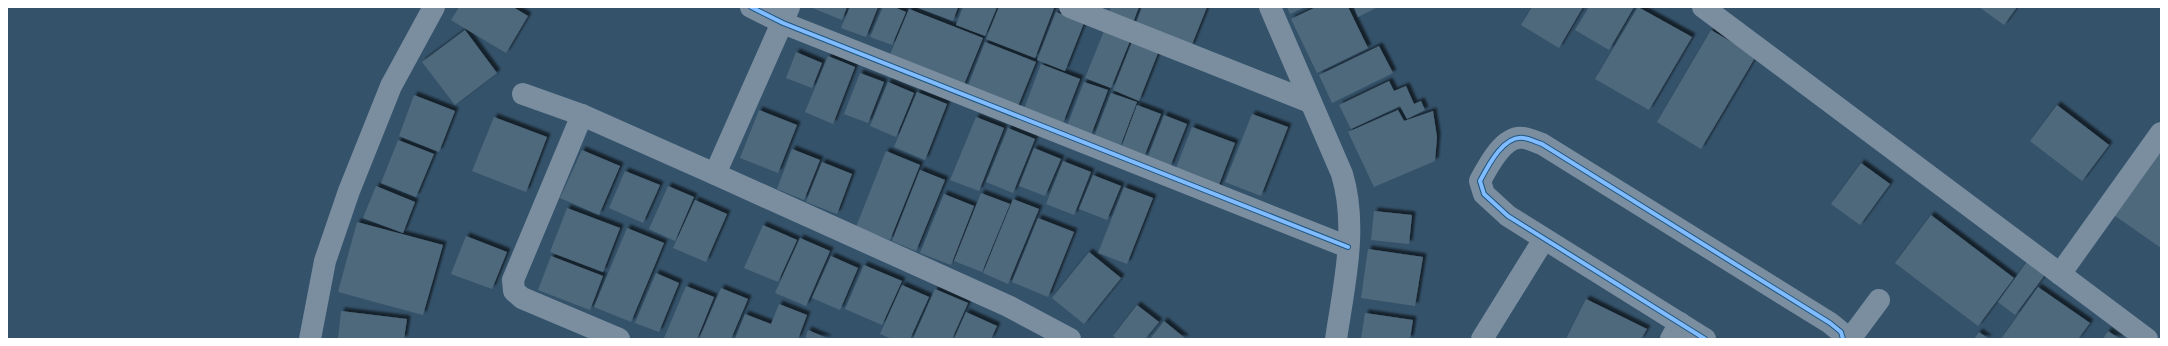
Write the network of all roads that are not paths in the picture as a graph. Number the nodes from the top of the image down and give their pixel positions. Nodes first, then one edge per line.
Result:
1 (434, 7) edge
2 (751, 7) edge
3 (1070, 7) edge
4 (1270, 7) edge
5 (1703, 7) edge
6 (786, 15) edge
7 (523, 94) dead end
8 (1310, 102) junction
9 (582, 116) junction
10 (2161, 133) edge
11 (715, 174) junction
12 (1544, 239) junction
13 (1348, 247) junction
14 (2060, 274) junction
15 (1879, 300) dead end
16 (1675, 331) edge
17 (310, 339) edge
18 (618, 339) edge
19 (1070, 339) edge
20 (1336, 339) edge
21 (1482, 339) edge
22 (1705, 339) edge
23 (1843, 339) edge
24 (1850, 339) edge
25 (2147, 339) edge

1 - 17 street
2 - 6 street
3 - 8 street
4 - 8 street
5 - 14 street
6 - 11 street
6 - 13 street
7 - 9 street
8 - 13 street
9 - 11 street
9 - 18 street
10 - 14 street
11 - 19 street
12 - 16 street
12 - 21 street
12 - 23 street
13 - 20 street
14 - 25 street
15 - 24 street
16 - 22 street

